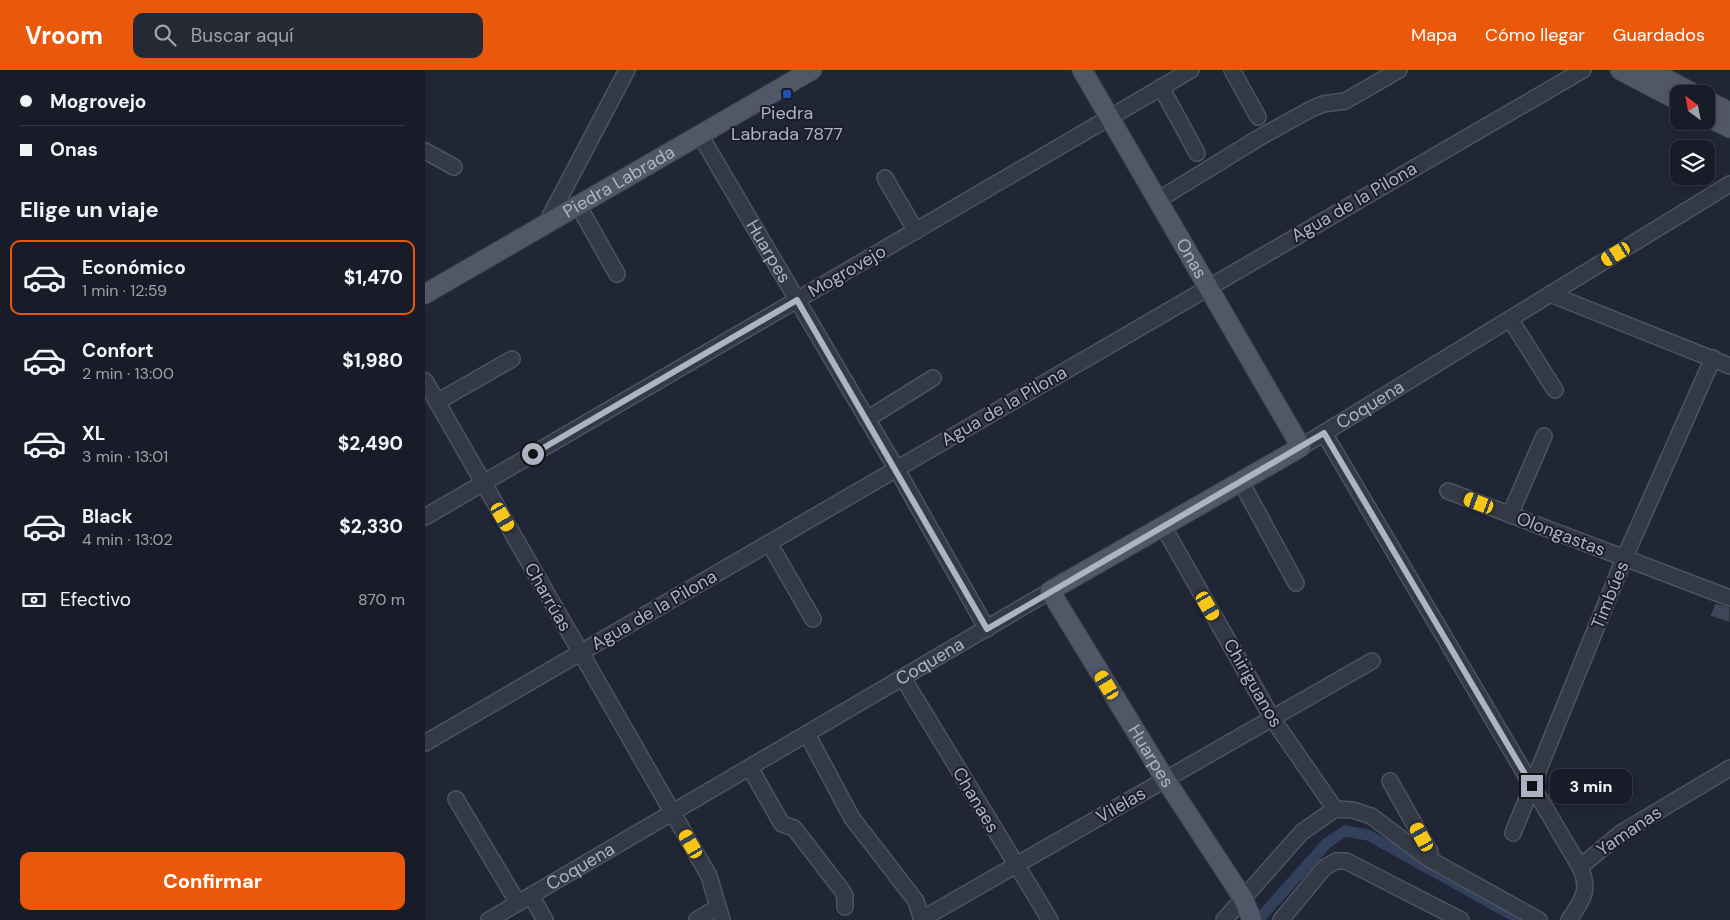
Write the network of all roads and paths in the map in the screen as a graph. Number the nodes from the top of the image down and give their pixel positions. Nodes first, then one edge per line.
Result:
1 (627, 70) edge
2 (1082, 70) edge
3 (1191, 70) edge
4 (1232, 70) edge
5 (1399, 70) edge
6 (1583, 70) edge
7 (1620, 70) edge
8 (1649, 70) edge
9 (808, 71) edge
10 (1678, 85) edge
11 (1161, 87) junction
12 (1670, 96) edge
13 (1715, 104) edge
14 (1730, 112) edge
15 (1110, 117) junction
16 (1258, 117) dead end
17 (1715, 120) edge
18 (1730, 128) edge
19 (700, 135) junction
20 (425, 151) edge
21 (1197, 153) dead end
22 (454, 167) dead end
23 (885, 178) dead end
24 (1730, 184) edge
25 (1158, 200) junction
26 (578, 205) junction
27 (546, 224) junction
28 (916, 230) junction
29 (617, 274) dead end
30 (1209, 286) junction
31 (429, 287) edge
32 (1550, 294) junction
33 (797, 300) junction
34 (1509, 319) junction
35 (1713, 358) junction
36 (512, 359) dead end
37 (1730, 366) edge
38 (933, 378) dead end
39 (425, 381) edge
40 (1555, 390) dead end
41 (437, 402) junction
42 (867, 419) junction
43 (1324, 433) junction
44 (1544, 436) dead end
45 (1301, 447) junction
46 (896, 468) junction
47 (1241, 482) junction
48 (483, 483) junction
49 (1448, 491) dead end
50 (1510, 515) junction
51 (425, 517) edge
52 (1163, 526) junction
53 (769, 542) junction
54 (1624, 559) junction
55 (1296, 584) dead end
56 (1050, 591) junction
57 (1730, 598) edge
58 (813, 619) dead end
59 (987, 629) junction
60 (580, 652) junction
61 (1372, 661) dead end
62 (903, 678) junction
63 (1272, 718) junction
64 (807, 734) junction
65 (425, 743) edge
66 (750, 768) junction
67 (1730, 768) edge
68 (1165, 779) junction
69 (1390, 780) dead end
70 (1532, 786) junction
71 (455, 799) dead end
72 (1335, 809) junction
73 (673, 813) junction
74 (1513, 833) dead end
75 (1429, 859) junction
76 (1015, 865) junction
77 (1580, 868) junction
78 (1243, 898) junction
79 (524, 899) junction
80 (845, 907) dead end
81 (720, 913) edge
82 (489, 920) edge
83 (545, 920) edge
84 (697, 920) edge
85 (922, 920) edge
86 (1049, 920) edge
87 (1224, 920) edge
88 (1252, 920) edge
89 (1281, 920) edge
90 (1461, 920) edge
91 (1539, 920) edge
92 (1569, 920) edge

1 - 27 street
2 - 15 main road, Onas
3 - 11 street, Mogrovejo
4 - 16 street
5 - 25 street
6 - 30 street, Agua de la Pilona
7 - 12 main road
8 - 10 main road
9 - 19 main road, Piedra Labrada
11 - 15 street, Mogrovejo
11 - 21 street
13 - 14 main road
15 - 25 main road, Onas
15 - 28 street, Mogrovejo
17 - 18 main road
19 - 26 main road, Piedra Labrada
19 - 33 street, Huarpes
20 - 22 street
23 - 28 street
24 - 32 street, Coquena
25 - 30 main road, Onas
26 - 27 main road, Piedra Labrada
26 - 29 street
27 - 31 main road, Piedra Labrada
28 - 33 street, Mogrovejo
30 - 45 main road, Onas
30 - 46 street, Agua de la Pilona
32 - 34 street, Coquena
32 - 35 street
33 - 42 street, Huarpes
33 - 48 street, Mogrovejo
34 - 40 street
34 - 43 street, Coquena
35 - 37 street
35 - 54 street, Timbúes
36 - 41 street
38 - 42 street
39 - 41 street, Charrúas
41 - 48 street, Charrúas
42 - 46 street, Huarpes
43 - 45 street, Coquena
43 - 70 street
44 - 50 street
45 - 47 main road, Coquena
46 - 53 street, Agua de la Pilona
46 - 59 street, Huarpes
47 - 52 main road, Coquena
47 - 55 street
48 - 51 street, Mogrovejo
48 - 60 street, Charrúas
49 - 50 street, Olongastas
50 - 54 street, Olongastas
52 - 56 main road, Coquena
52 - 63 street, Chiriguanos
53 - 58 street
53 - 60 street, Agua de la Pilona
54 - 57 street, Olongastas
54 - 70 street, Timbúes
56 - 59 street, Coquena
56 - 68 main road, Huarpes
59 - 62 street, Coquena
60 - 65 street, Agua de la Pilona
60 - 73 street, Charrúas
61 - 63 street, Vilelas
62 - 64 street, Coquena
62 - 76 street, Chanaes
63 - 68 street, Vilelas
63 - 72 street, Chiriguanos
64 - 66 street, Coquena
64 - 85 street
66 - 73 street, Coquena
66 - 80 street
67 - 77 street, Yamanas
68 - 76 street, Vilelas
68 - 78 main road, Huarpes
69 - 75 street
70 - 74 street, Timbúes
70 - 77 street
71 - 79 street
72 - 75 street
72 - 78 street
73 - 79 street, Coquena
73 - 81 street, Charrúas
75 - 91 street
76 - 85 street, Vilelas
76 - 86 street, Chanaes
77 - 92 street, Yamanas
78 - 87 street
78 - 88 main road, Huarpes
79 - 82 street, Coquena
79 - 83 street
81 - 84 street
89 - 90 street

